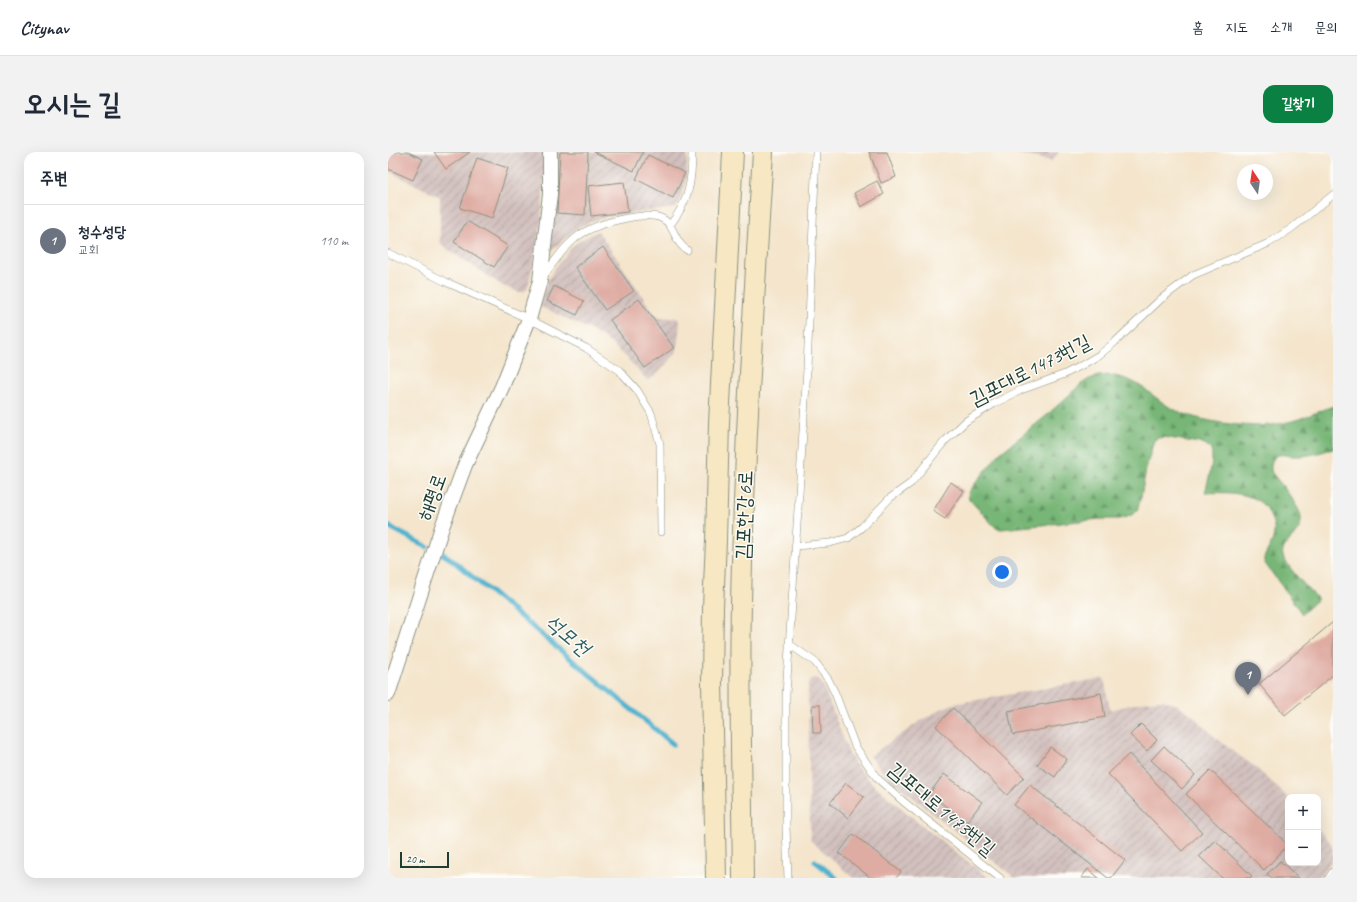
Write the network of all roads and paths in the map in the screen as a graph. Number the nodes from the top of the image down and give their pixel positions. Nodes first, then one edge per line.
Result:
1 (550, 152) edge
2 (692, 152) edge
3 (733, 152) edge
4 (763, 152) edge
5 (816, 152) edge
6 (1333, 195) edge
7 (670, 225) junction
8 (687, 250) dead end
9 (388, 253) edge
10 (540, 281) junction
11 (529, 319) junction
12 (661, 532) dead end
13 (795, 546) junction
14 (789, 644) junction
15 (388, 694) edge
16 (1333, 872) edge
17 (716, 878) edge
18 (743, 878) edge
19 (788, 878) edge
20 (1000, 878) edge
21 (1329, 878) edge

1 - 10 street, 해평로
2 - 7 lane
3 - 17 street, 김포한강6로
4 - 18 street, 김포한강6로
5 - 13 lane
6 - 13 lane, 김포대로1473번길
7 - 8 lane
7 - 10 lane
9 - 11 lane
10 - 11 street, 해평로
11 - 12 lane
11 - 15 street, 해평로
13 - 14 lane
14 - 19 lane
14 - 20 lane, 김포대로1473번길
16 - 21 lane

